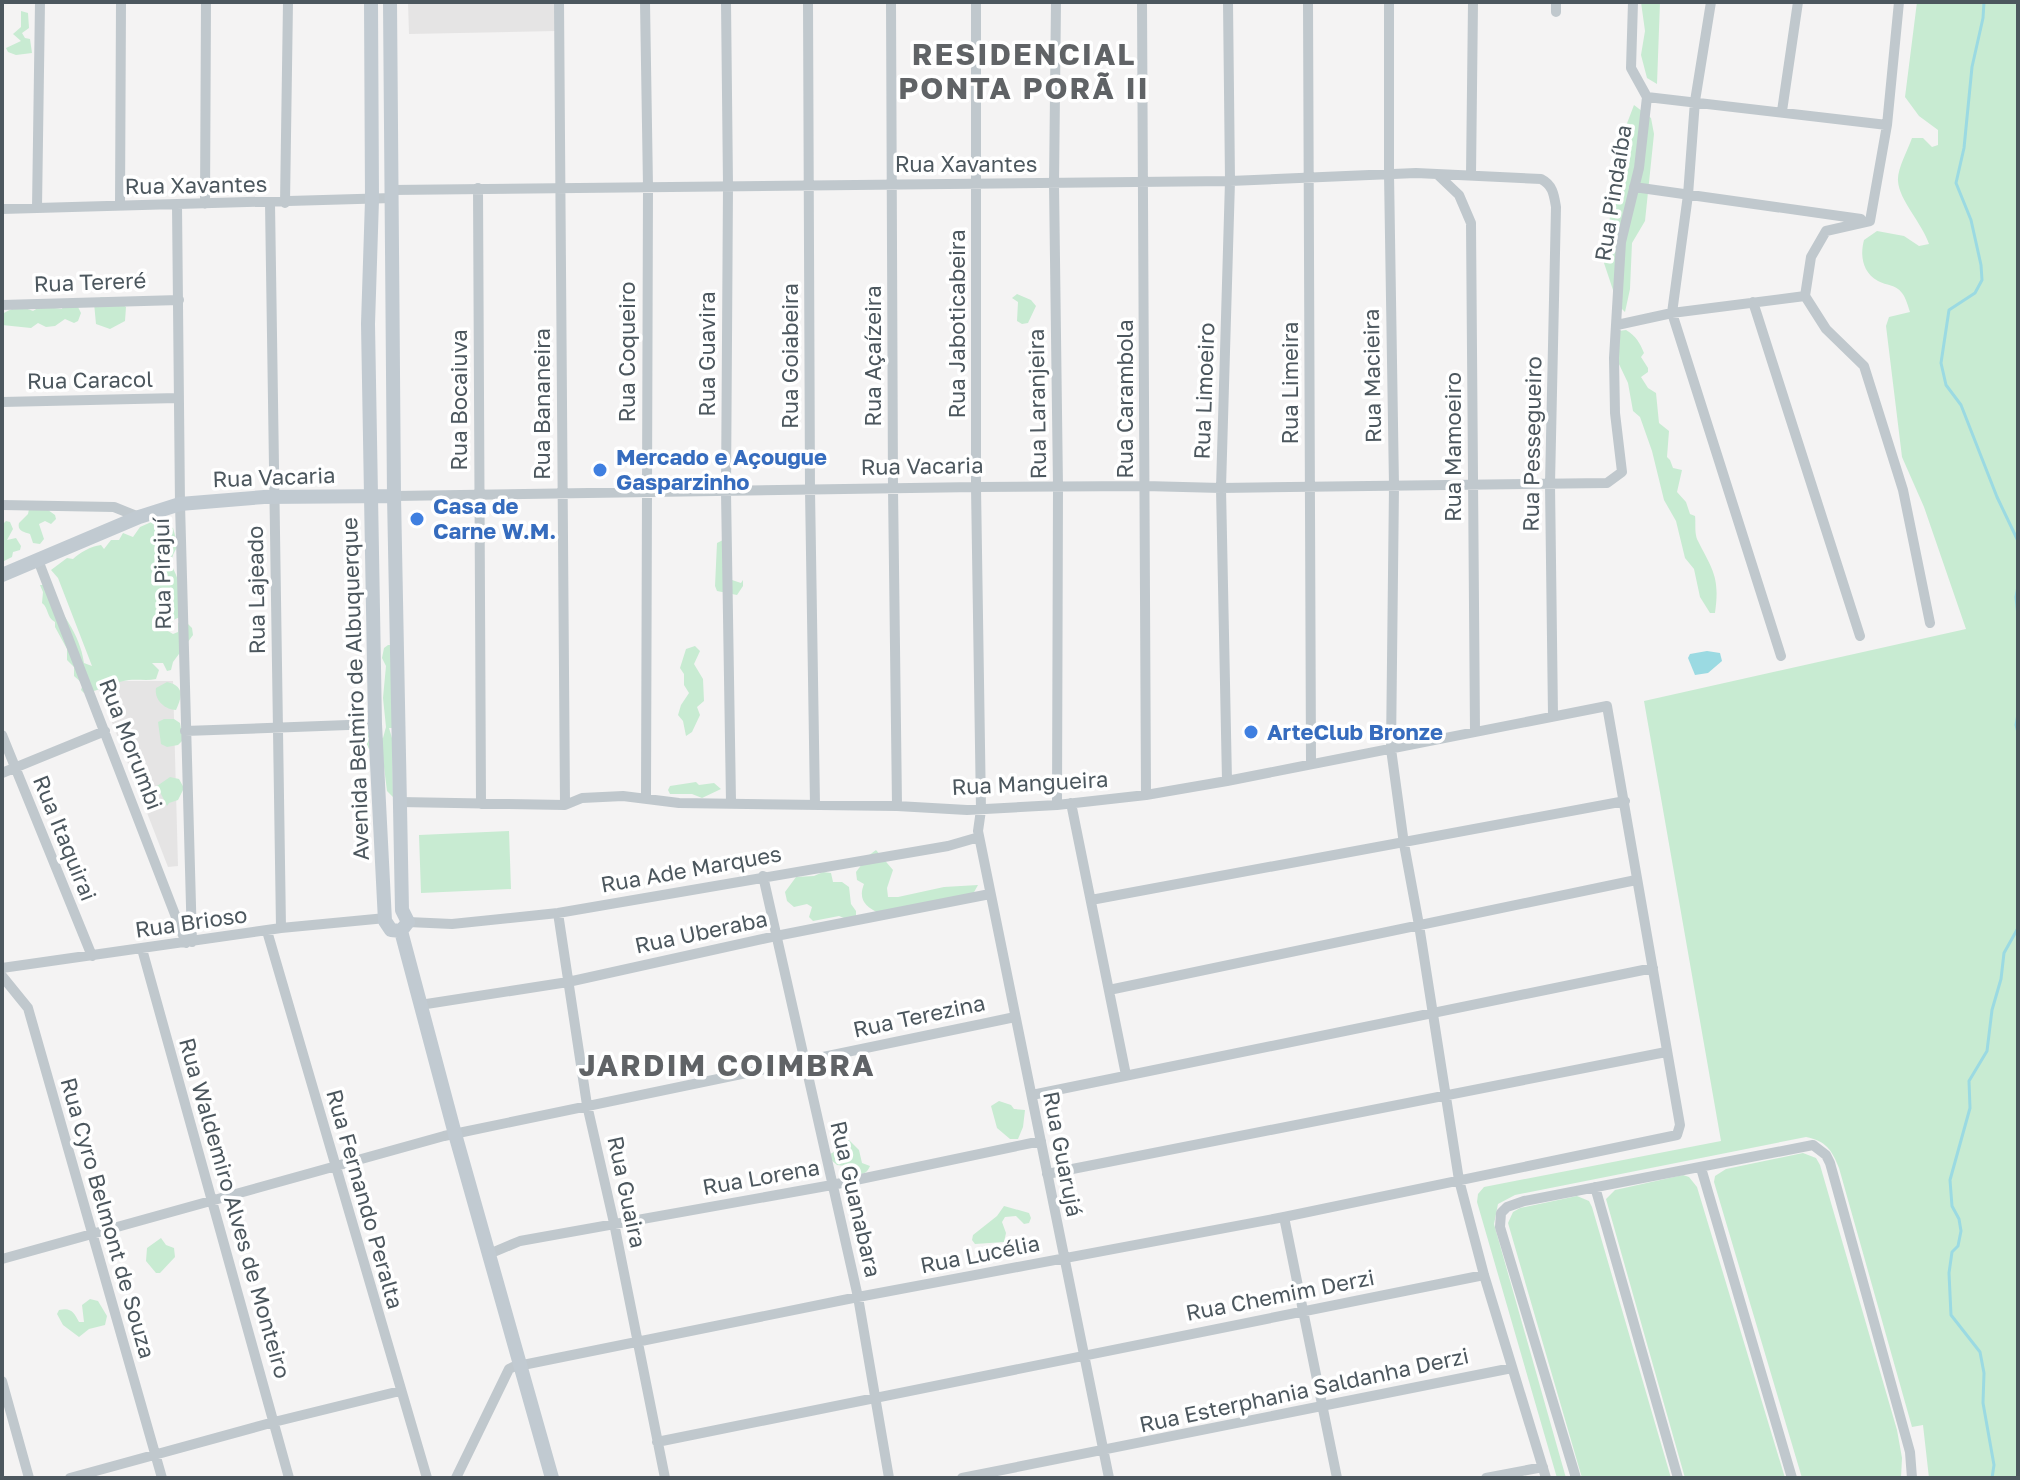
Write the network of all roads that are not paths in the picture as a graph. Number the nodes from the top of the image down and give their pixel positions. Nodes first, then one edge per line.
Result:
1 (40, 2) edge
2 (121, 2) edge
3 (206, 2) edge
4 (288, 2) edge
5 (371, 2) edge
6 (390, 2) edge
7 (559, 2) edge
8 (645, 2) edge
9 (726, 2) edge
10 (808, 2) edge
11 (891, 2) edge
12 (976, 2) edge
13 (1056, 2) edge
14 (1142, 2) edge
15 (1228, 2) edge
16 (1308, 2) edge
17 (1389, 2) edge
18 (1473, 2) edge
19 (1633, 2) edge
20 (1711, 2) edge
21 (1798, 2) edge
22 (1899, 2) edge
23 (1647, 97) junction
24 (1695, 101) junction
25 (1782, 111) junction
26 (1887, 125) junction
27 (1389, 174) junction
28 (1436, 174) junction
29 (1471, 175) junction
30 (1310, 179) junction
31 (1541, 179) joint
32 (1230, 181) junction
33 (1144, 182) junction
34 (893, 184) junction
35 (977, 184) junction
36 (1054, 184) junction
37 (810, 185) junction
38 (728, 186) junction
39 (561, 187) junction
40 (648, 187) junction
41 (1634, 187) junction
42 (478, 188) junction
43 (392, 194) junction
44 (1688, 195) junction
45 (372, 200) junction
46 (270, 203) junction
47 (285, 203) junction
48 (205, 204) junction
49 (177, 205) junction
50 (120, 206) junction
51 (37, 208) junction
52 (2, 209) edge
53 (1870, 221) junction
54 (1805, 296) junction
55 (179, 300) junction
56 (1753, 302) junction
57 (2, 305) edge
58 (1672, 313) junction
59 (1617, 325) junction
60 (178, 398) junction
61 (2, 402) edge
62 (1607, 483) joint
63 (1550, 484) junction
64 (1473, 485) junction
65 (1145, 486) junction
66 (1394, 486) junction
67 (976, 487) junction
68 (1058, 487) junction
69 (1309, 487) junction
70 (893, 488) junction
71 (1221, 488) junction
72 (810, 490) junction
73 (647, 492) junction
74 (726, 492) junction
75 (563, 494) junction
76 (479, 495) junction
77 (371, 496) junction
78 (394, 496) junction
79 (274, 497) junction
80 (180, 504) junction
81 (2, 505) edge
82 (139, 517) junction
83 (38, 560) junction
84 (2, 575) edge
85 (1930, 623) dead end
86 (1860, 636) dead end
87 (1781, 656) dead end
88 (1553, 716) junction
89 (375, 724) junction
90 (278, 727) junction
91 (105, 731) junction
92 (185, 731) junction
93 (1475, 732) junction
94 (2, 735) edge
95 (1391, 749) junction
96 (1311, 763) junction
97 (15, 768) junction
98 (2, 773) edge
99 (1227, 781) junction
100 (1146, 795) junction
101 (646, 797) junction
102 (1625, 801) junction
103 (400, 802) junction
104 (731, 802) junction
105 (1071, 803) junction
106 (481, 804) junction
107 (565, 805) junction
108 (815, 805) junction
109 (1057, 805) junction
110 (897, 806) junction
111 (981, 810) junction
112 (979, 837) junction
113 (1404, 844) junction
114 (763, 876) junction
115 (1636, 880) junction
116 (990, 894) junction
117 (1091, 900) junction
118 (558, 913) junction
119 (386, 918) junction
120 (404, 921) junction
121 (1419, 925) junction
122 (281, 928) junction
123 (267, 931) junction
124 (776, 936) junction
125 (189, 942) junction
126 (142, 949) junction
127 (92, 956) junction
128 (2, 968) edge
129 (1653, 968) junction
130 (2, 976) edge
131 (568, 982) junction
132 (1109, 990) junction
133 (420, 1005) junction
134 (1433, 1011) junction
135 (1015, 1017) junction
136 (1666, 1052) junction
137 (804, 1061) junction
138 (1126, 1075) junction
139 (1032, 1095) junction
140 (1446, 1096) junction
141 (587, 1105) junction
142 (455, 1134) junction
143 (1041, 1141) junction
144 (335, 1166) junction
145 (1701, 1168) junction
146 (1047, 1174) junction
147 (1459, 1180) junction
148 (832, 1185) junction
149 (1595, 1187) junction
150 (212, 1201) junction
151 (1284, 1217) junction
152 (614, 1223) junction
153 (92, 1234) junction
154 (489, 1254) junction
155 (1064, 1258) junction
156 (2, 1259) edge
157 (1484, 1275) junction
158 (858, 1297) junction
159 (1303, 1311) junction
160 (638, 1341) junction
161 (1084, 1355) junction
162 (515, 1367) junction
163 (1512, 1368) junction
164 (2, 1381) edge
165 (400, 1391) junction
166 (875, 1398) junction
167 (1323, 1407) junction
168 (274, 1422) junction
169 (657, 1442) junction
170 (1104, 1452) junction
171 (155, 1454) junction
172 (1545, 1472) edge
173 (29, 1478) edge
174 (70, 1478) edge
175 (162, 1478) edge
176 (289, 1478) edge
177 (427, 1478) edge
178 (456, 1478) edge
179 (552, 1478) edge
180 (665, 1478) edge
181 (889, 1478) edge
182 (962, 1478) edge
183 (1109, 1478) edge
184 (1337, 1478) edge
185 (1486, 1478) edge
186 (1576, 1478) edge
187 (1678, 1478) edge
188 (1792, 1478) edge
189 (1912, 1478) edge

1 - 51 street
2 - 50 street
3 - 48 street
4 - 47 street
5 - 45 main road, Avenida Belmiro de Albuquerque
6 - 43 main road, Avenida Belmiro de Albuquerque
7 - 39 street, Rua Bananeira
8 - 40 street, Rua Coqueiro
9 - 38 street, Rua Guavira
10 - 37 street, Rua Goiabeira
11 - 34 street, Rua Açaízeira
12 - 35 street, Rua Jaboticabeira
13 - 36 street, Rua Laranjeira
14 - 33 street, Rua Carambola
15 - 32 street, Rua Limoeiro
16 - 30 street, Rua Limeira
17 - 27 street, Rua Macieira
18 - 29 street
19 - 23 street, Rua Pindaíba
20 - 24 street
21 - 25 street
22 - 26 street
23 - 24 street
23 - 41 street, Rua Pindaíba
24 - 25 street
24 - 44 street
25 - 26 street
26 - 53 street
27 - 28 street, Rua Xavantes
27 - 30 street, Rua Xavantes
27 - 66 street, Rua Macieira
28 - 29 street, Rua Xavantes
28 - 64 street, Rua Mamoeiro
29 - 31 street, Rua Xavantes
30 - 32 street, Rua Xavantes
30 - 69 street, Rua Limeira
31 - 63 street, Rua Pessegueiro
32 - 33 street, Rua Xavantes
32 - 71 street, Rua Limoeiro
33 - 36 street, Rua Xavantes
33 - 65 street, Rua Carambola
34 - 35 street, Rua Xavantes
34 - 37 street, Rua Xavantes
34 - 70 street, Rua Açaízeira
35 - 36 street, Rua Xavantes
35 - 67 street, Rua Jaboticabeira
36 - 68 street, Rua Laranjeira
37 - 38 street, Rua Xavantes
37 - 72 street, Rua Goiabeira
38 - 40 street, Rua Xavantes
38 - 74 street, Rua Guavira
39 - 40 street, Rua Xavantes
39 - 42 street, Rua Xavantes
39 - 75 street, Rua Bananeira
40 - 73 street, Rua Coqueiro
41 - 44 street
41 - 59 street, Rua Pindaíba
42 - 43 street, Rua Xavantes
42 - 76 street, Rua Bocaiuva
43 - 45 street, Rua Xavantes
43 - 78 main road, Avenida Belmiro de Albuquerque
44 - 53 street
44 - 58 street
45 - 47 street, Rua Xavantes
45 - 77 main road, Avenida Belmiro de Albuquerque
46 - 47 street, Rua Xavantes
46 - 48 street, Rua Xavantes
46 - 79 street, Rua Lajeado
48 - 49 street, Rua Xavantes
49 - 50 street, Rua Xavantes
49 - 55 street, Rua Pirajuí
50 - 51 street, Rua Xavantes
51 - 52 street, Rua Xavantes
53 - 54 street
54 - 56 street
54 - 85 street
55 - 57 street, Rua Tereré
55 - 60 street, Rua Pirajuí
56 - 58 street
56 - 86 street
58 - 59 street
58 - 87 street
59 - 62 street, Rua Pindaíba
60 - 61 street, Rua Caracol
60 - 80 street, Rua Pirajuí
62 - 63 street, Rua Vacaria
63 - 64 street, Rua Vacaria
63 - 88 street, Rua Pessegueiro
64 - 66 street, Rua Vacaria
64 - 93 street, Rua Mamoeiro
65 - 68 street, Rua Vacaria
65 - 71 street, Rua Vacaria
65 - 100 street, Rua Carambola
66 - 69 street, Rua Vacaria
66 - 95 street, Rua Macieira
67 - 68 street, Rua Vacaria
67 - 70 street, Rua Vacaria
67 - 111 street, Rua Jaboticabeira
68 - 109 street, Rua Laranjeira
69 - 71 street, Rua Vacaria
69 - 96 street, Rua Limeira
70 - 72 street, Rua Vacaria
70 - 110 street, Rua Açaízeira
71 - 99 street, Rua Limoeiro
72 - 74 street, Rua Vacaria
72 - 108 street, Rua Goiabeira
73 - 74 street, Rua Vacaria
73 - 75 street, Rua Vacaria
73 - 101 street, Rua Coqueiro
74 - 104 street, Rua Guavira
75 - 76 street, Rua Vacaria
75 - 107 street, Rua Bananeira
76 - 78 street, Rua Vacaria
76 - 106 street, Rua Bocaiuva
77 - 78 main road, Rua Vacaria
77 - 79 main road, Rua Vacaria
77 - 89 main road, Avenida Belmiro de Albuquerque
78 - 103 main road, Avenida Belmiro de Albuquerque
79 - 80 main road, Rua Vacaria
79 - 90 street, Rua Lajeado
80 - 82 main road, Rua Vacaria
80 - 92 street, Rua Pirajuí
81 - 82 street
82 - 83 main road, Rua Vacaria
83 - 84 main road, Rua Vacaria
83 - 91 street, Rua Morumbi
88 - 93 street, Rua Mangueira
88 - 102 street, Rua Mangueira
89 - 90 street
89 - 119 main road, Avenida Belmiro de Albuquerque
90 - 92 street
90 - 122 street, Rua Lajeado
91 - 97 street
91 - 125 street, Rua Morumbi
92 - 125 street, Rua Pirajuí
93 - 95 street, Rua Mangueira
94 - 97 street, Rua Itaquirai
95 - 96 street, Rua Mangueira
95 - 113 street, Rua Macieira
96 - 99 street, Rua Mangueira
97 - 98 street
97 - 127 street, Rua Itaquirai
99 - 100 street, Rua Mangueira
100 - 105 street, Rua Mangueira
101 - 104 street, Rua Mangueira
101 - 107 street, Rua Mangueira
102 - 113 street
102 - 115 street
103 - 106 street, Rua Mangueira
103 - 120 main road, Avenida Belmiro de Albuquerque
104 - 108 street, Rua Mangueira
105 - 109 street, Rua Mangueira
105 - 117 street
106 - 107 street, Rua Mangueira
108 - 110 street, Rua Mangueira
109 - 111 street, Rua Mangueira
110 - 111 street, Rua Mangueira
111 - 112 street, Rua Jaboticabeira
112 - 114 street, Rua Ade Marques
112 - 116 street, Rua Guarujá
113 - 117 street
113 - 121 street, Rua Macieira
114 - 118 street, Rua Ade Marques
114 - 124 street, Rua Guanabara
115 - 121 street
115 - 129 street
116 - 124 street, Rua Uberaba
116 - 135 street, Rua Guarujá
117 - 132 street
118 - 120 street, Rua Ade Marques
118 - 131 street, Rua Guaira
119 - 120 main road
119 - 122 street, Rua Brioso
120 - 133 main road, Avenida Belmiro de Albuquerque
121 - 132 street
121 - 134 street, Rua Macieira
122 - 123 street, Rua Brioso
123 - 125 street, Rua Brioso
123 - 144 street, Rua Fernando Peralta
124 - 131 street, Rua Uberaba
124 - 137 street, Rua Guanabara
125 - 126 street, Rua Brioso
126 - 127 street, Rua Brioso
126 - 150 street, Rua Waldemiro Alves de Monteiro
127 - 128 street, Rua Brioso
129 - 134 street
129 - 136 street
130 - 153 street, Rua Cyro Belmont de Souza
131 - 133 street, Rua Uberaba
131 - 141 street, Rua Guaira
132 - 138 street
133 - 142 main road, Avenida Belmiro de Albuquerque
134 - 138 street
134 - 140 street, Rua Macieira
135 - 137 street, Rua Terezina
135 - 139 street, Rua Guarujá
136 - 140 street
136 - 147 street, Rua Lucélia
137 - 141 street, Rua Terezina
137 - 148 street, Rua Guanabara
138 - 139 street
139 - 143 street, Rua Guarujá
140 - 146 street
140 - 147 street, Rua Macieira
141 - 142 street, Rua Terezina
141 - 152 street, Rua Guaira
142 - 144 street, Rua Terezina
142 - 154 main road, Avenida Belmiro de Albuquerque
143 - 146 street, Rua Guarujá
143 - 148 street, Rua Lorena
144 - 150 street, Rua Terezina
144 - 165 street, Rua Fernando Peralta
145 - 149 street
145 - 188 street
145 - 189 street
146 - 155 street, Rua Guarujá
147 - 151 street, Rua Lucélia
147 - 157 street, Rua Macieira
148 - 152 street, Rua Lorena
148 - 158 street, Rua Guanabara
149 - 186 street
149 - 187 street
150 - 153 street, Rua Terezina
150 - 168 street, Rua Waldemiro Alves de Monteiro
151 - 155 street, Rua Lucélia
151 - 159 street
152 - 154 street, Rua Lorena
152 - 160 street, Rua Guaira
153 - 156 street, Rua Terezina
153 - 171 street, Rua Cyro Belmont de Souza
154 - 162 main road, Avenida Belmiro de Albuquerque
155 - 158 street, Rua Lucélia
155 - 161 street, Rua Guarujá
157 - 159 street, Rua Chemim Derzi
157 - 163 street, Rua Macieira
158 - 160 street, Rua Lucélia
158 - 166 street, Rua Guanabara
159 - 161 street, Rua Chemim Derzi
159 - 167 street
160 - 162 street, Rua Lucélia
160 - 169 street, Rua Guaira
161 - 166 street, Rua Chemim Derzi
161 - 170 street, Rua Guarujá
162 - 178 street
162 - 179 main road, Avenida Belmiro de Albuquerque
163 - 167 street, Rua Esterphania Saldanha Derzi
163 - 172 street, Rua Macieira
164 - 173 street
165 - 168 street
165 - 177 street, Rua Fernando Peralta
166 - 169 street, Rua Chemim Derzi
166 - 181 street, Rua Guanabara
167 - 170 street, Rua Esterphania Saldanha Derzi
167 - 184 street
168 - 171 street
168 - 176 street, Rua Waldemiro Alves de Monteiro
169 - 180 street, Rua Guaira
170 - 182 street, Rua Esterphania Saldanha Derzi
170 - 183 street, Rua Guarujá
171 - 174 street
171 - 175 street, Rua Cyro Belmont de Souza
172 - 185 street

